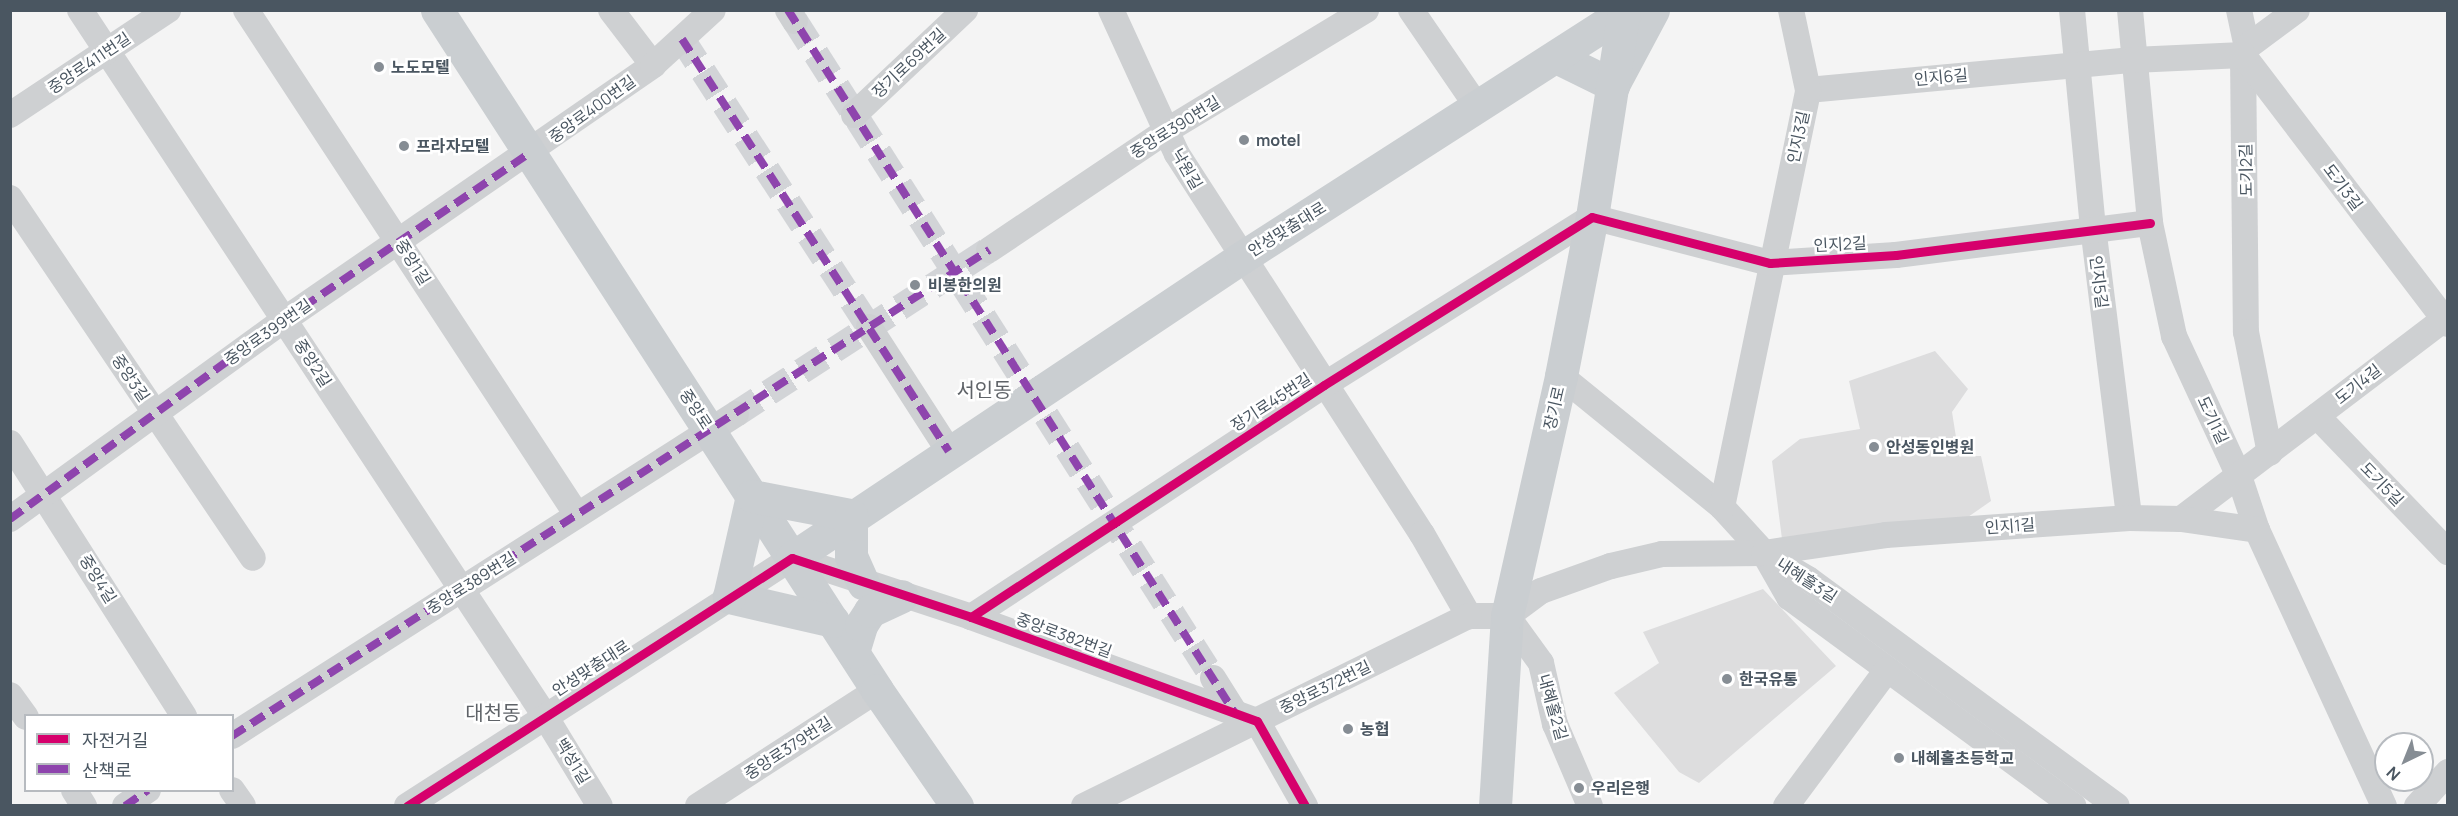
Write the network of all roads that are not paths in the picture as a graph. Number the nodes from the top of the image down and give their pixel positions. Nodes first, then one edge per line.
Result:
1 (80, 10) edge
2 (168, 10) edge
3 (246, 10) edge
4 (437, 10) edge
5 (611, 10) edge
6 (713, 10) edge
7 (965, 10) edge
8 (1111, 10) edge
9 (1366, 10) edge
10 (1411, 10) edge
11 (1791, 10) edge
12 (2072, 10) edge
13 (2130, 10) edge
14 (2239, 10) edge
15 (2297, 10) edge
16 (1632, 11) edge
17 (106, 51) junction
18 (2245, 51) junction
19 (1556, 57) junction
20 (2133, 60) junction
21 (653, 65) junction
22 (2074, 65) junction
23 (1613, 85) junction
24 (1808, 90) junction
25 (1478, 108) junction
26 (10, 115) edge
27 (854, 115) dead end
28 (1166, 131) junction
29 (530, 153) junction
30 (10, 198) edge
31 (1592, 217) junction
32 (2150, 223) junction
33 (2092, 227) junction
34 (400, 241) junction
35 (989, 250) tunnel mouth
36 (1241, 258) junction
37 (1770, 263) junction
38 (284, 320) junction
39 (2446, 320) edge
40 (869, 327) tunnel mouth
41 (1561, 376) junction
42 (1324, 385) junction
43 (154, 413) junction
44 (2317, 416) junction
45 (723, 422) junction
46 (10, 443) edge
47 (949, 451) junction
48 (2270, 453) junction
49 (2239, 476) junction
50 (44, 493) junction
51 (752, 496) junction
52 (1722, 507) junction
53 (577, 515) junction
54 (851, 515) junction
55 (2129, 518) junction
56 (10, 519) edge
57 (2181, 519) junction
58 (2257, 530) junction
59 (2448, 552) edge
60 (1764, 553) junction
61 (253, 558) dead end
62 (792, 558) junction
63 (863, 583) junction
64 (462, 588) junction
65 (902, 596) junction
66 (729, 597) junction
67 (1469, 616) junction
68 (1507, 616) junction
69 (971, 617) junction
70 (833, 621) junction
71 (853, 652) junction
72 (1887, 670) junction
73 (1213, 678) tunnel mouth
74 (877, 690) junction
75 (10, 695) edge
76 (24, 714) edge
77 (183, 714) edge
78 (545, 716) junction
79 (1246, 717) junction
80 (234, 735) edge
81 (2448, 772) edge
82 (75, 792) edge
83 (145, 792) edge
84 (233, 792) edge
85 (1127, 797) edge
86 (84, 806) edge
87 (125, 806) edge
88 (243, 806) edge
89 (407, 806) edge
90 (600, 806) edge
91 (698, 806) edge
92 (957, 806) edge
93 (1084, 806) edge
94 (1305, 806) edge
95 (1495, 806) edge
96 (1590, 806) edge
97 (1786, 806) edge
98 (2074, 806) edge
99 (2117, 806) edge
100 (2384, 806) edge
101 (2416, 806) edge

1 - 17 street, 중앙2길
2 - 17 street, 중앙로411번길
3 - 34 street, 중앙1길
4 - 29 main road, 중앙로
5 - 21 street, 중앙로400번길
6 - 21 street, 중앙로400번길
7 - 27 street, 장기로69번길
8 - 28 street, 낙원길
9 - 28 street, 중앙로390번길
10 - 25 street
11 - 24 street, 인지3길
12 - 22 street, 인지5길
13 - 20 street, 도기1길
14 - 18 street, 도기2길
15 - 18 street
16 - 19 main road, 안성맞춤대로
16 - 23 main road, 장기로
17 - 26 street, 중앙로411번길
17 - 38 street, 중앙2길
18 - 20 street, 인지6길
18 - 39 street, 도기3길
18 - 48 street, 도기2길
19 - 23 main road
19 - 25 main road, 안성맞춤대로
20 - 22 street, 인지6길
20 - 32 street, 도기1길
21 - 29 street, 중앙로400번길
22 - 24 street, 인지6길
22 - 33 street, 인지5길
23 - 31 main road, 장기로
24 - 37 street, 인지3길
25 - 36 main road, 안성맞춤대로
28 - 35 street, 중앙로390번길
28 - 36 street, 낙원길
29 - 34 street, 중앙로399번길
29 - 45 main road, 중앙로
30 - 43 street, 중앙3길
31 - 37 street, 인지2길
31 - 41 main road, 장기로
31 - 42 street, 장기로45번길
32 - 33 street, 인지2길
32 - 49 street, 도기1길
33 - 37 street, 인지2길
33 - 55 street, 인지5길
34 - 38 street, 중앙로399번길
34 - 53 street, 중앙1길
36 - 42 street, 장기로45번길
36 - 47 main road, 안성맞춤대로
37 - 52 street
38 - 43 street, 중앙로399번길
38 - 64 street, 중앙2길
39 - 44 street, 도기4길
40 - 47 street
41 - 52 street
41 - 68 main road, 장기로
42 - 67 street
42 - 69 street, 장기로45번길
43 - 50 street, 중앙로399번길
43 - 61 street, 중앙3길
44 - 48 street, 도기4길
44 - 59 street, 도기5길
45 - 51 main road, 중앙로
45 - 53 street, 중앙로389번길
46 - 50 street, 중앙4길
47 - 54 main road, 안성맞춤대로
48 - 49 street, 도기4길
49 - 57 street, 도기4길
49 - 58 street, 도기1길
50 - 56 street, 중앙로399번길
50 - 77 street, 중앙4길
51 - 54 main road
51 - 62 main road, 중앙로
51 - 66 main road
52 - 60 street
53 - 64 street, 중앙로389번길
54 - 62 main road, 안성맞춤대로
54 - 63 main road
55 - 57 street, 인지1길
55 - 60 street, 인지1길
57 - 58 street, 인지1길
58 - 100 street, 도기1길
60 - 68 street, 인지1길
60 - 72 street, 내혜홀3길
60 - 99 street, 내혜홀3길
62 - 63 street, 중앙로382번길
62 - 66 street, 안성맞춤대로
62 - 70 main road, 중앙로
63 - 65 street, 중앙로382번길
64 - 78 street, 중앙2길
64 - 80 street, 중앙로389번길
65 - 69 street, 중앙로382번길
65 - 71 main road
66 - 70 main road
66 - 78 street, 안성맞춤대로
67 - 68 street, 중앙로372번길
67 - 79 street, 중앙로372번길
68 - 95 main road, 장기로
68 - 96 street, 내혜홀2길
69 - 79 street, 중앙로382번길
70 - 71 main road, 중앙로
71 - 74 main road, 중앙로
72 - 97 street
72 - 98 street, 내혜홀3길
73 - 79 street
74 - 91 street, 중앙로379번길
74 - 92 main road, 중앙로
75 - 76 street
78 - 89 street, 안성맞춤대로
78 - 90 street, 백성1길
79 - 85 street, 중앙로372번길
79 - 94 street
81 - 101 street
82 - 86 street
83 - 87 street
84 - 88 street
85 - 93 street, 중앙로372번길

